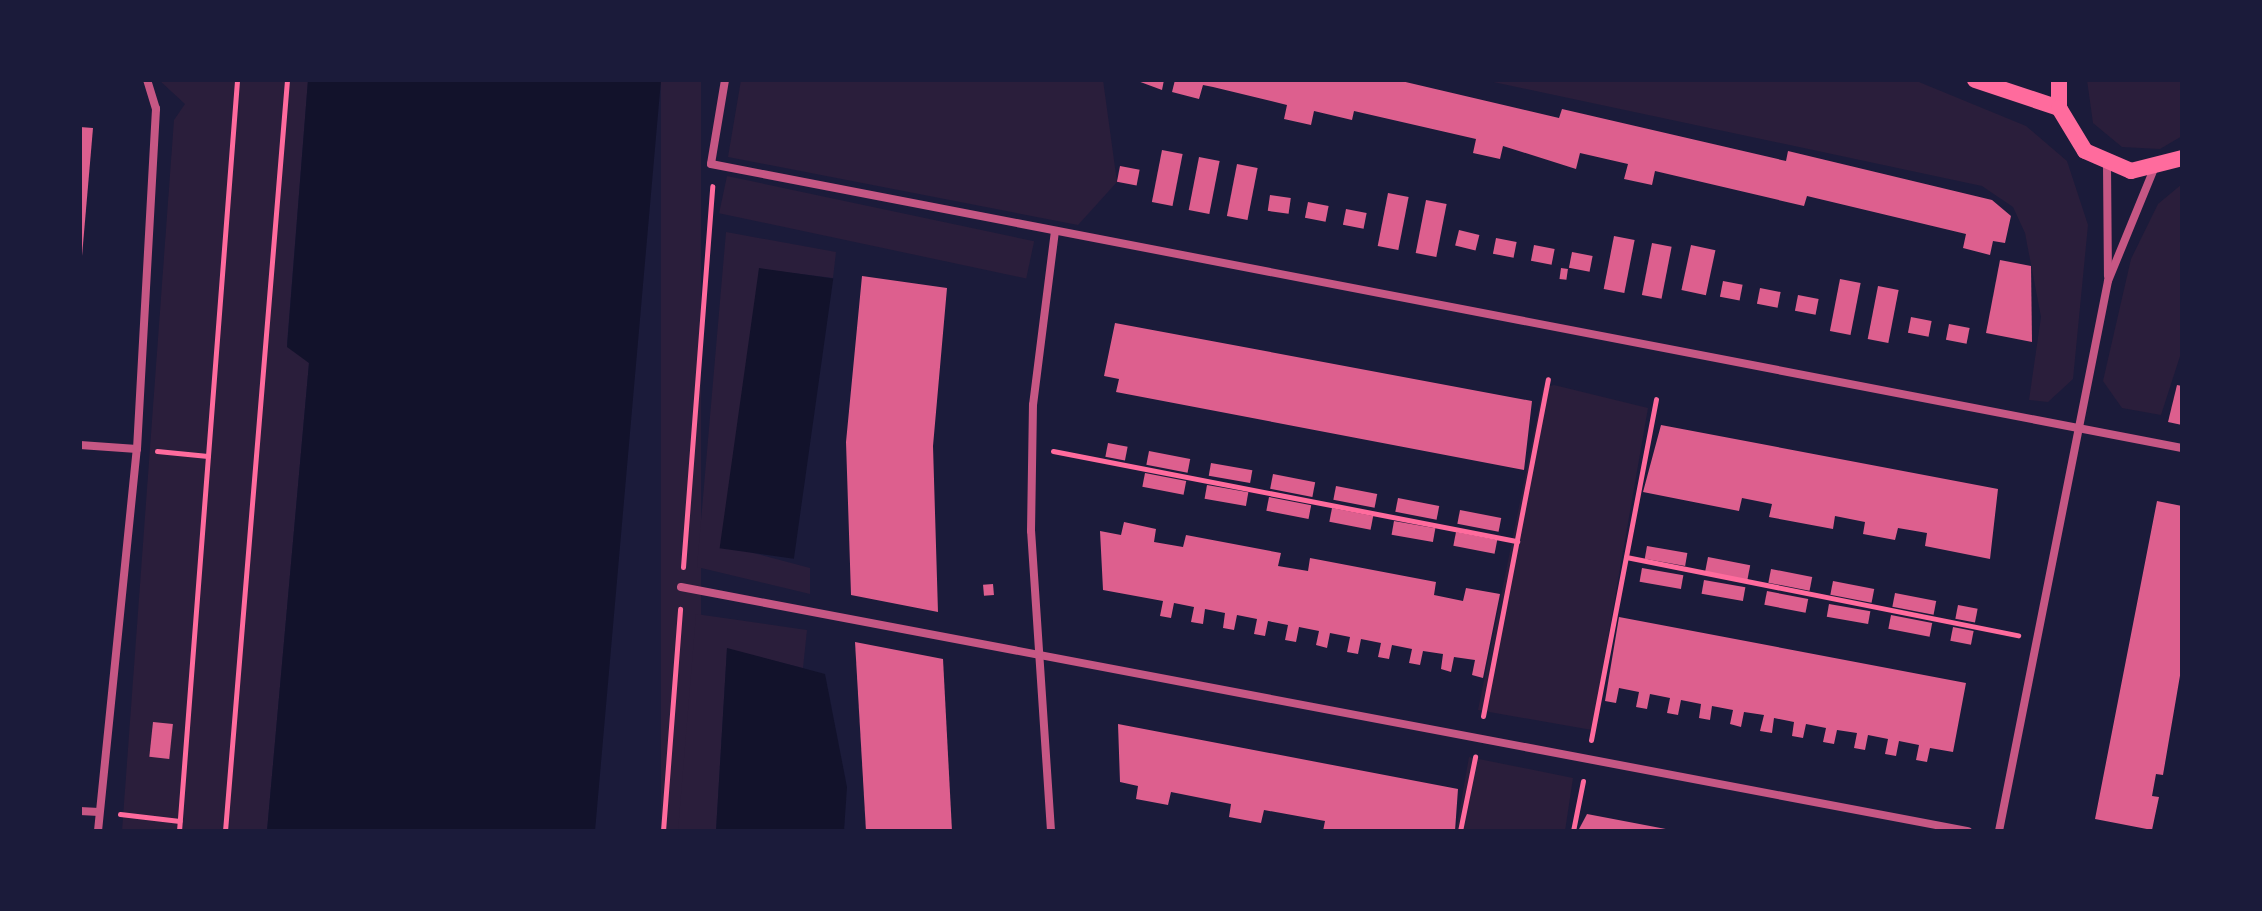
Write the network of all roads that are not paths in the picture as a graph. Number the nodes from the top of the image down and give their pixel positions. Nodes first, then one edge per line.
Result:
1 (147, 80) edge
2 (725, 80) edge
3 (1975, 80) edge
4 (2059, 80) edge
5 (2059, 108) junction
6 (2182, 158) edge
7 (2107, 165) junction
8 (2154, 169) junction
9 (1055, 231) junction
10 (2108, 281) junction
11 (2077, 427) junction
12 (80, 445) edge
13 (2182, 448) edge
14 (137, 449) junction
15 (681, 587) road end
16 (1040, 653) junction
17 (80, 811) edge
18 (99, 812) junction
19 (98, 831) edge
20 (1051, 831) edge
21 (1968, 831) edge
22 (1999, 831) edge

1 - 14 street
2 - 9 street
3 - 5 main road
4 - 5 main road
5 - 7 main road
6 - 8 main road
7 - 8 main road
7 - 10 street
8 - 10 street
9 - 11 street
9 - 16 street
10 - 11 street
11 - 13 street
11 - 22 street
12 - 14 street
14 - 18 street
15 - 16 street
16 - 20 street
16 - 21 street
17 - 18 street
18 - 19 street

